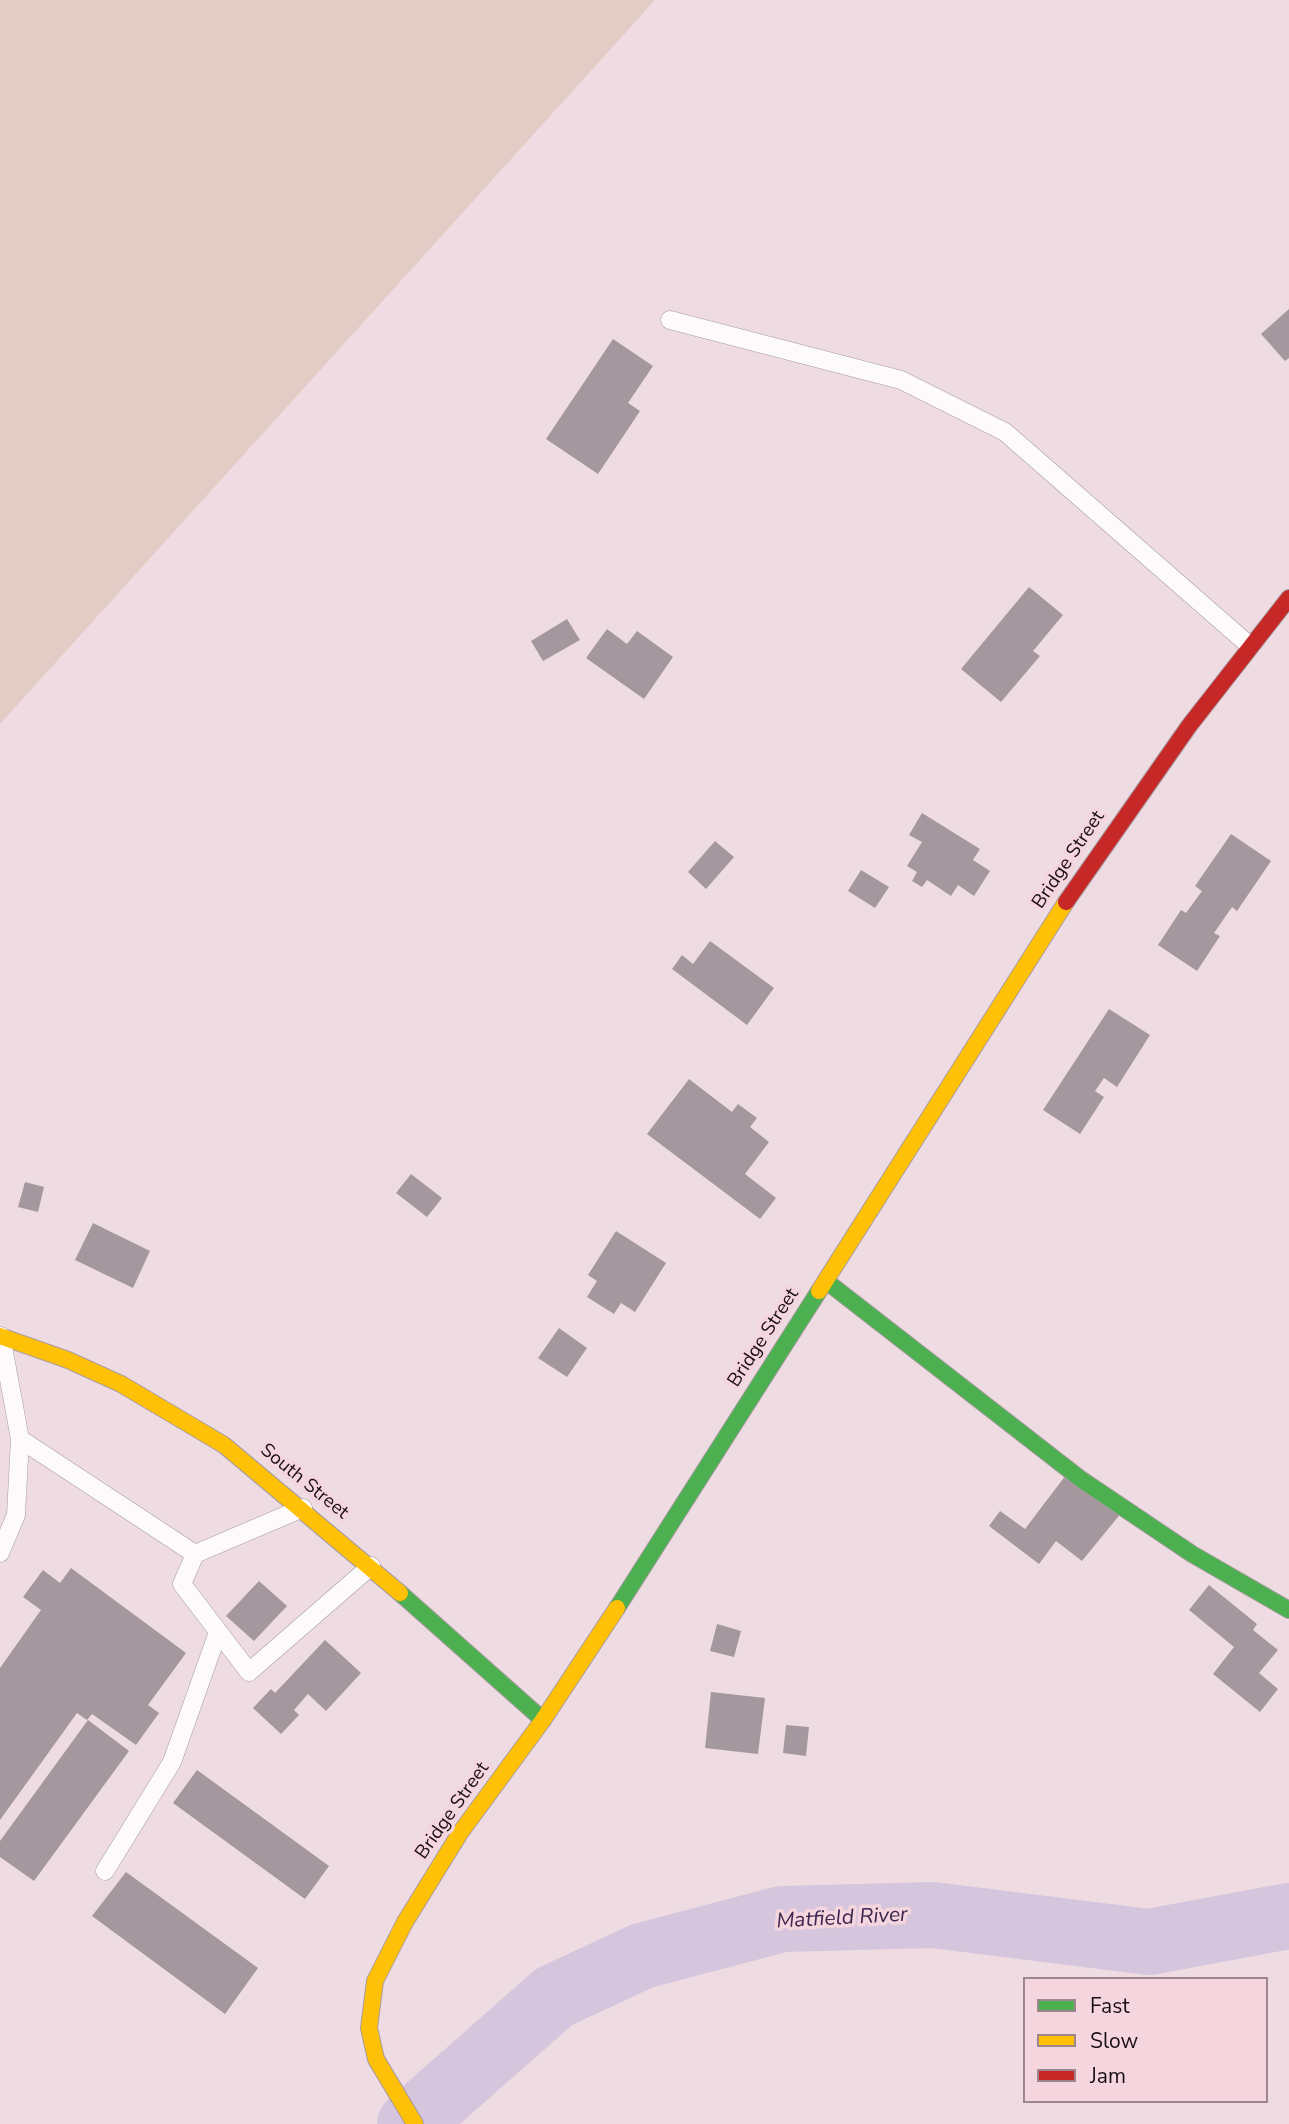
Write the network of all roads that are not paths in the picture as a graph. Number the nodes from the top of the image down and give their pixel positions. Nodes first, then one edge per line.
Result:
1 (670, 320) dead end
2 (1289, 598) edge
3 (1250, 646) junction
4 (826, 1281) junction
5 (0, 1336) edge
6 (7, 1410) edge
7 (20, 1439) junction
8 (304, 1507) junction
9 (0, 1553) edge
10 (195, 1554) junction
11 (372, 1566) junction
12 (1289, 1610) edge
13 (218, 1632) junction
14 (543, 1720) junction
15 (105, 1871) dead end
16 (415, 2124) edge

1 - 3 lane
2 - 3 street, Bridge Street
3 - 4 street, Bridge Street
4 - 12 street
4 - 14 street, Bridge Street
5 - 6 lane
5 - 8 street, South Street
6 - 7 lane
7 - 9 lane
7 - 10 lane
8 - 10 lane
8 - 11 street, South Street
10 - 13 lane
11 - 13 lane
11 - 14 street, South Street
13 - 15 lane
14 - 16 street, Bridge Street

